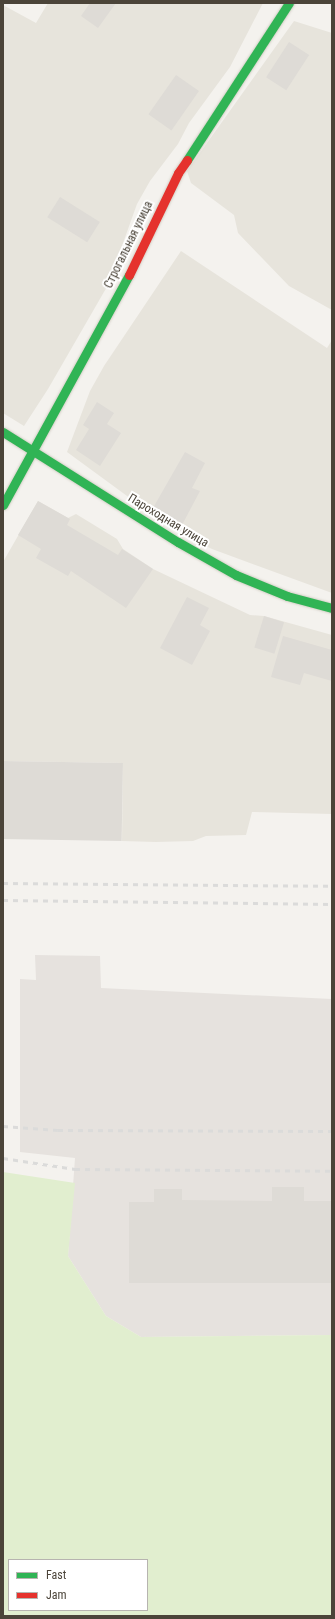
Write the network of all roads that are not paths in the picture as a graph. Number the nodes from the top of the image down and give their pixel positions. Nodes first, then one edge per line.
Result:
1 (289, 3) edge
2 (3, 432) edge
3 (33, 451) junction
4 (3, 505) edge
5 (332, 608) edge

1 - 3 street, Строгальная улица
2 - 3 street, Пароходная улица
3 - 4 street, Строгальная улица
3 - 5 street, Пароходная улица

